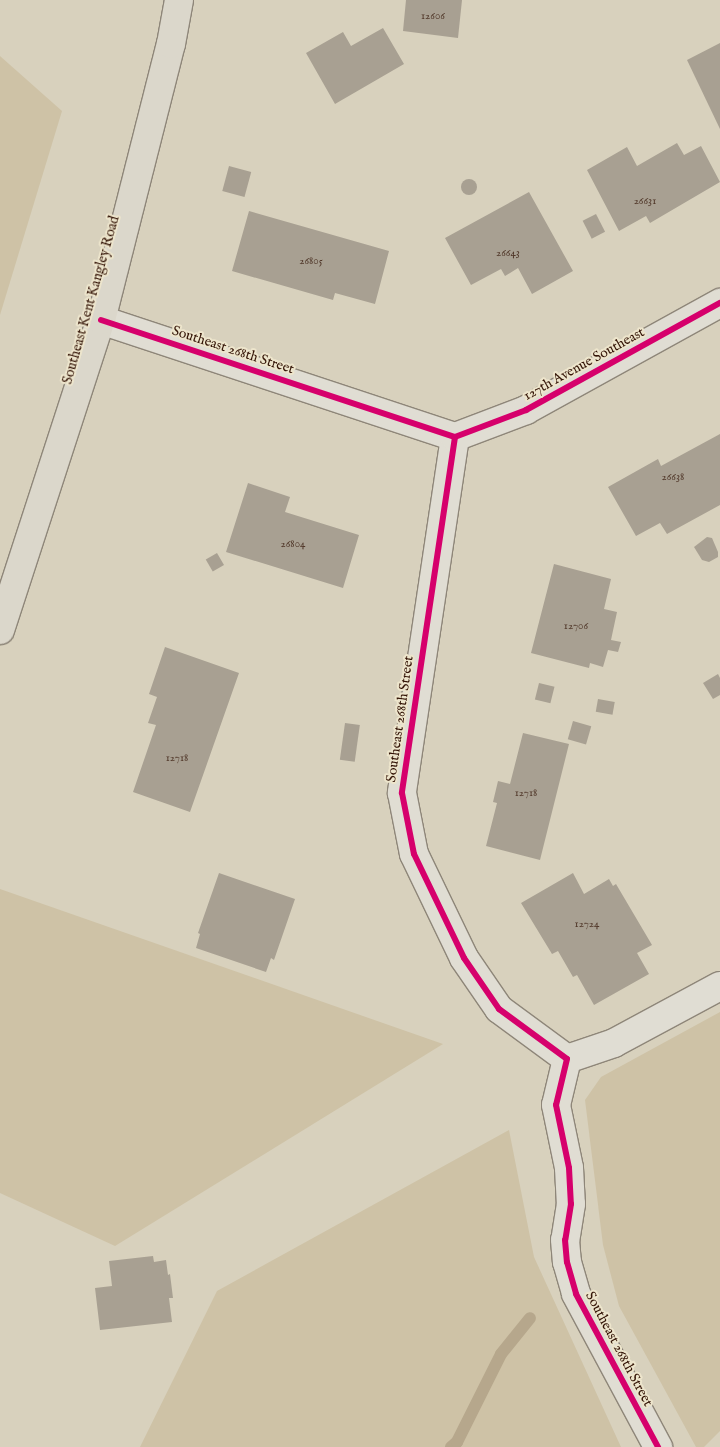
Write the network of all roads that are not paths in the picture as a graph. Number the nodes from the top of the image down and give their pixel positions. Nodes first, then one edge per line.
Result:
1 (179, 0) edge
2 (720, 303) edge
3 (101, 320) junction
4 (455, 437) junction
5 (0, 630) edge
6 (720, 986) edge
7 (567, 1059) junction
8 (658, 1447) edge

1 - 3 main road, Southeast Kent Kangley Road
2 - 4 street, 127th Avenue Southeast
3 - 4 street, Southeast 268th Street
3 - 5 main road, Southeast Kent Kangley Road
4 - 7 street, Southeast 268th Street
6 - 7 street
7 - 8 street, Southeast 268th Street

